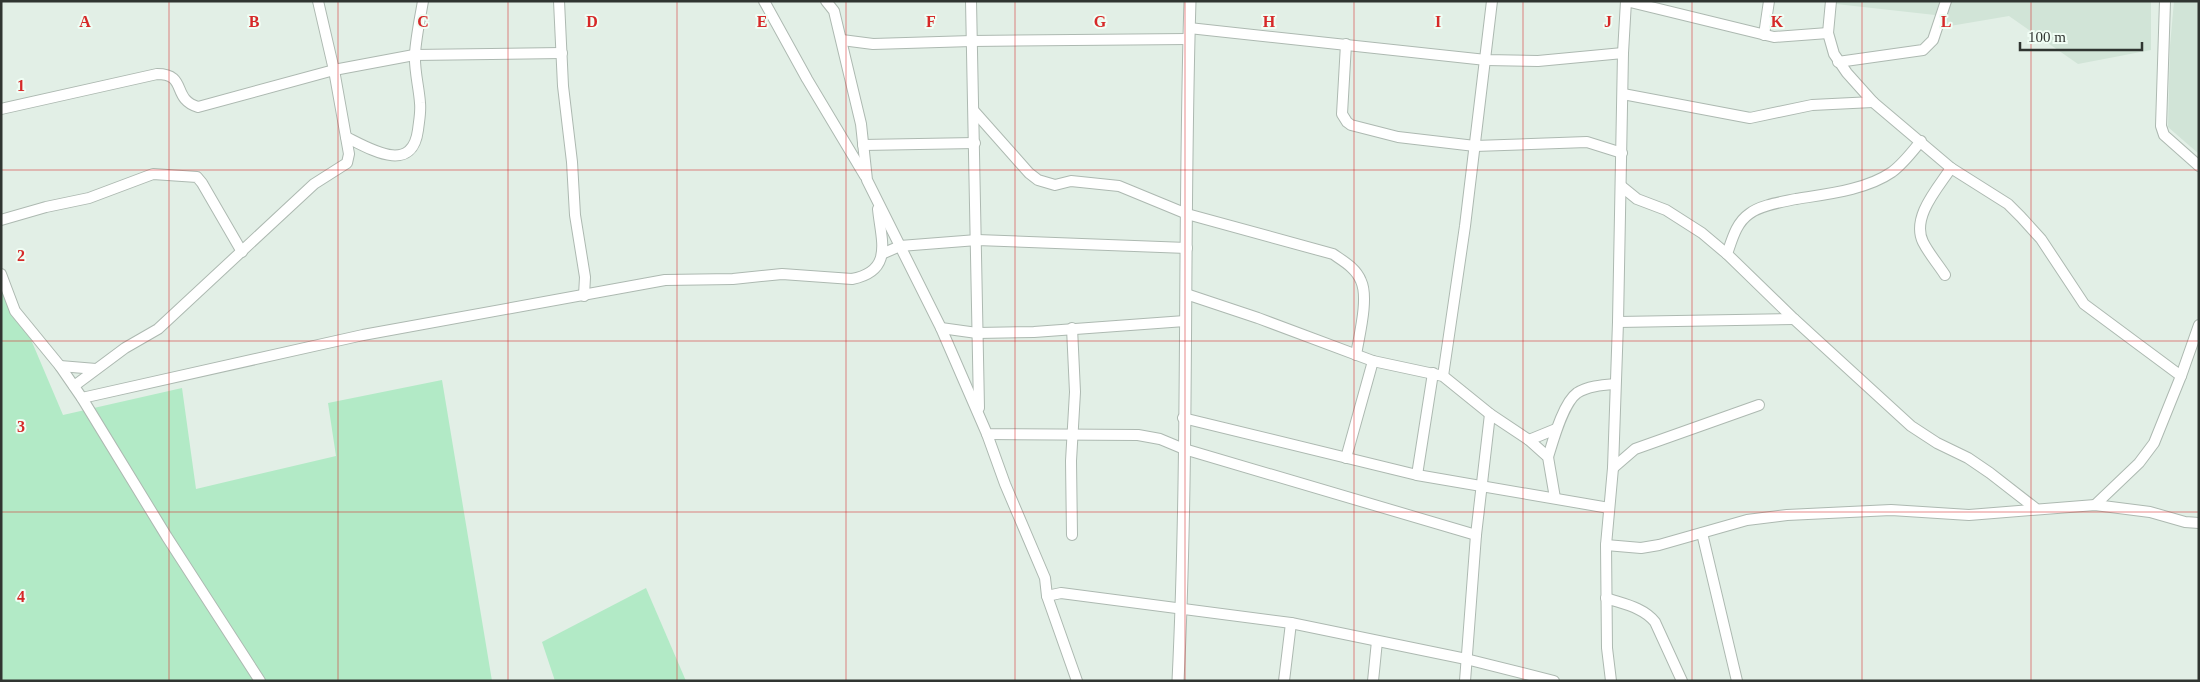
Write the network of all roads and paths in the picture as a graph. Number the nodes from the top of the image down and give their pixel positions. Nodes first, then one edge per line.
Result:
1 (318, 1) edge
2 (423, 1) edge
3 (559, 1) edge
4 (764, 1) edge
5 (826, 1) edge
6 (971, 1) edge
7 (1190, 1) edge
8 (1492, 1) edge
9 (1769, 1) edge
10 (1831, 1) edge
11 (1946, 1) edge
12 (2165, 1) edge
13 (833, 6) edge
14 (1189, 33) junction
15 (1828, 33) junction
16 (1764, 35) junction
17 (842, 40) junction
18 (972, 40) junction
19 (1346, 44) junction
20 (562, 53) junction
21 (1623, 53) junction
22 (414, 55) junction
23 (1486, 60) junction
24 (1838, 62) junction
25 (334, 70) junction
26 (1623, 94) junction
27 (1873, 102) junction
28 (1, 109) edge
29 (974, 111) junction
30 (346, 137) junction
31 (1920, 141) junction
32 (975, 143) junction
33 (863, 145) junction
34 (1475, 146) junction
35 (1622, 152) junction
36 (2199, 166) edge
37 (1951, 168) junction
38 (867, 180) junction
39 (1621, 186) junction
40 (1636, 199) junction
41 (877, 203) junction
42 (1620, 212) junction
43 (1187, 214) junction
44 (1, 220) edge
45 (977, 240) junction
46 (900, 246) junction
47 (1187, 248) junction
48 (242, 252) junction
49 (884, 253) junction
50 (1727, 254) junction
51 (1, 274) edge
52 (1945, 275) dead end
53 (585, 277) junction
54 (600, 292) junction
55 (1186, 294) junction
56 (584, 296) junction
57 (1794, 319) junction
58 (1186, 320) junction
59 (1618, 322) junction
60 (2199, 324) edge
61 (941, 328) junction
62 (1072, 328) junction
63 (976, 333) junction
64 (1356, 355) junction
65 (1373, 361) junction
66 (60, 366) junction
67 (96, 369) junction
68 (1438, 374) junction
69 (2181, 376) junction
70 (1615, 384) junction
71 (74, 386) junction
72 (82, 398) junction
73 (1759, 405) dead end
74 (1490, 414) junction
75 (979, 416) junction
76 (1183, 418) junction
77 (1556, 430) junction
78 (987, 434) junction
79 (1073, 434) junction
80 (1529, 440) junction
81 (1184, 449) junction
82 (1548, 457) junction
83 (1346, 458) junction
84 (1613, 468) junction
85 (1417, 475) junction
86 (1482, 486) junction
87 (1555, 498) junction
88 (2095, 505) junction
89 (1609, 508) junction
90 (2035, 508) junction
91 (2199, 524) edge
92 (1702, 533) junction
93 (1072, 535) dead end
94 (1476, 535) junction
95 (1606, 545) junction
96 (1044, 578) junction
97 (1061, 593) junction
98 (1047, 596) junction
99 (1606, 598) junction
100 (1182, 608) junction
101 (1291, 623) junction
102 (1377, 641) junction
103 (1466, 659) junction
104 (260, 681) edge
105 (1077, 681) edge
106 (1178, 681) edge
107 (1284, 681) edge
108 (1373, 681) edge
109 (1465, 681) edge
110 (1554, 681) edge
111 (1611, 681) edge
112 (1682, 681) edge
113 (1736, 681) edge

1 - 25 street
2 - 22 street
3 - 20 street
4 - 38 street
5 - 13 street
6 - 18 street
7 - 14 street
8 - 23 street
9 - 16 street
10 - 15 street
11 - 24 street
12 - 36 street
13 - 17 street
14 - 18 street
14 - 19 street
14 - 43 street
15 - 16 street
15 - 24 street
16 - 21 street
17 - 18 street
17 - 33 street
18 - 29 street
19 - 23 street
19 - 34 street
20 - 22 street
20 - 53 street
21 - 23 street
21 - 26 street
22 - 25 street
22 - 30 street
23 - 34 street
24 - 27 street
25 - 28 street
25 - 30 street
26 - 27 street
26 - 35 street
27 - 31 street
29 - 32 street
29 - 43 street
30 - 48 street
31 - 37 street
31 - 50 street
32 - 33 street
32 - 45 street
33 - 38 street
34 - 35 street
34 - 68 street
35 - 39 street
37 - 52 street
37 - 69 street
38 - 41 street
39 - 40 street
39 - 42 street
40 - 42 street
40 - 50 street
41 - 46 street
41 - 49 street
42 - 59 street
43 - 47 street
43 - 64 street
44 - 48 street
45 - 46 street
45 - 47 street
45 - 63 street
46 - 49 street
46 - 61 street
47 - 55 street
48 - 67 street
49 - 54 street
50 - 57 street
51 - 66 street
53 - 54 street
53 - 56 street
54 - 56 street
55 - 58 street
55 - 64 street
56 - 72 street
57 - 59 street
57 - 90 street
58 - 62 street
58 - 76 street
59 - 70 street
60 - 69 street
61 - 63 street
61 - 75 street
62 - 63 street
62 - 79 street
63 - 75 street
64 - 65 street
65 - 68 street
65 - 83 street
66 - 67 street
66 - 71 street
67 - 71 street
68 - 74 street
68 - 85 street
69 - 88 street
70 - 77 street
70 - 84 street
71 - 72 street
72 - 104 street
73 - 84 street
74 - 80 street
74 - 86 street
75 - 78 street
76 - 81 street
76 - 83 street
77 - 80 street
77 - 82 street
78 - 79 street
78 - 96 street
79 - 81 street
79 - 93 street
80 - 82 street
81 - 94 street
81 - 100 street
82 - 87 street
83 - 85 street
84 - 89 street
85 - 86 street
86 - 87 street
86 - 94 street
87 - 89 street
88 - 90 street
88 - 91 street
89 - 95 street
90 - 92 street
92 - 95 street
92 - 113 street
94 - 103 street
95 - 99 street
96 - 97 street
96 - 98 street
97 - 98 street
97 - 100 street
98 - 105 street
99 - 111 street
99 - 112 street
100 - 101 street
100 - 106 street
101 - 102 street
101 - 107 street
102 - 103 street
102 - 108 street
103 - 109 street
103 - 110 street

